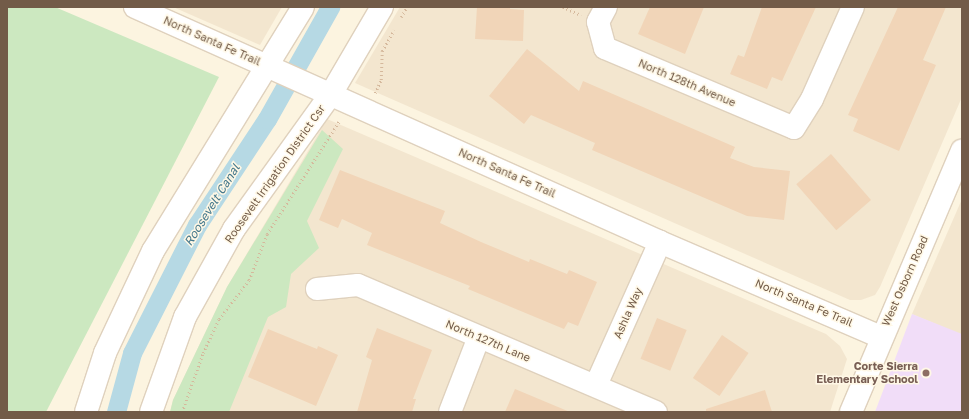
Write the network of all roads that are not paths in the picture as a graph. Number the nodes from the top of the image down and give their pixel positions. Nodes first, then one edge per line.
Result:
1 (135, 7) edge
2 (303, 7) edge
3 (382, 7) edge
4 (853, 7) edge
5 (602, 15) edge
6 (272, 67) junction
7 (342, 99) junction
8 (962, 151) edge
9 (660, 242) junction
10 (318, 289) dead end
11 (479, 337) junction
12 (881, 337) junction
13 (596, 386) junction
14 (86, 412) edge
15 (151, 412) edge
16 (450, 412) edge
17 (656, 412) edge
18 (851, 412) edge

1 - 6 street, North Santa Fe Trail
2 - 6 street
3 - 7 street, Roosevelt Irrigation District Csr
4 - 5 street, North 128th Avenue
6 - 7 street, North Santa Fe Trail
6 - 14 street
7 - 9 street, North Santa Fe Trail
7 - 15 street, Roosevelt Irrigation District Csr
8 - 12 street, West Osborn Road
9 - 12 street, North Santa Fe Trail
9 - 13 street, Ashla Way
10 - 11 street, North 127th Lane
11 - 13 street, North 127th Lane
11 - 16 street
12 - 18 street, West Osborn Road
13 - 17 street, North 127th Lane

